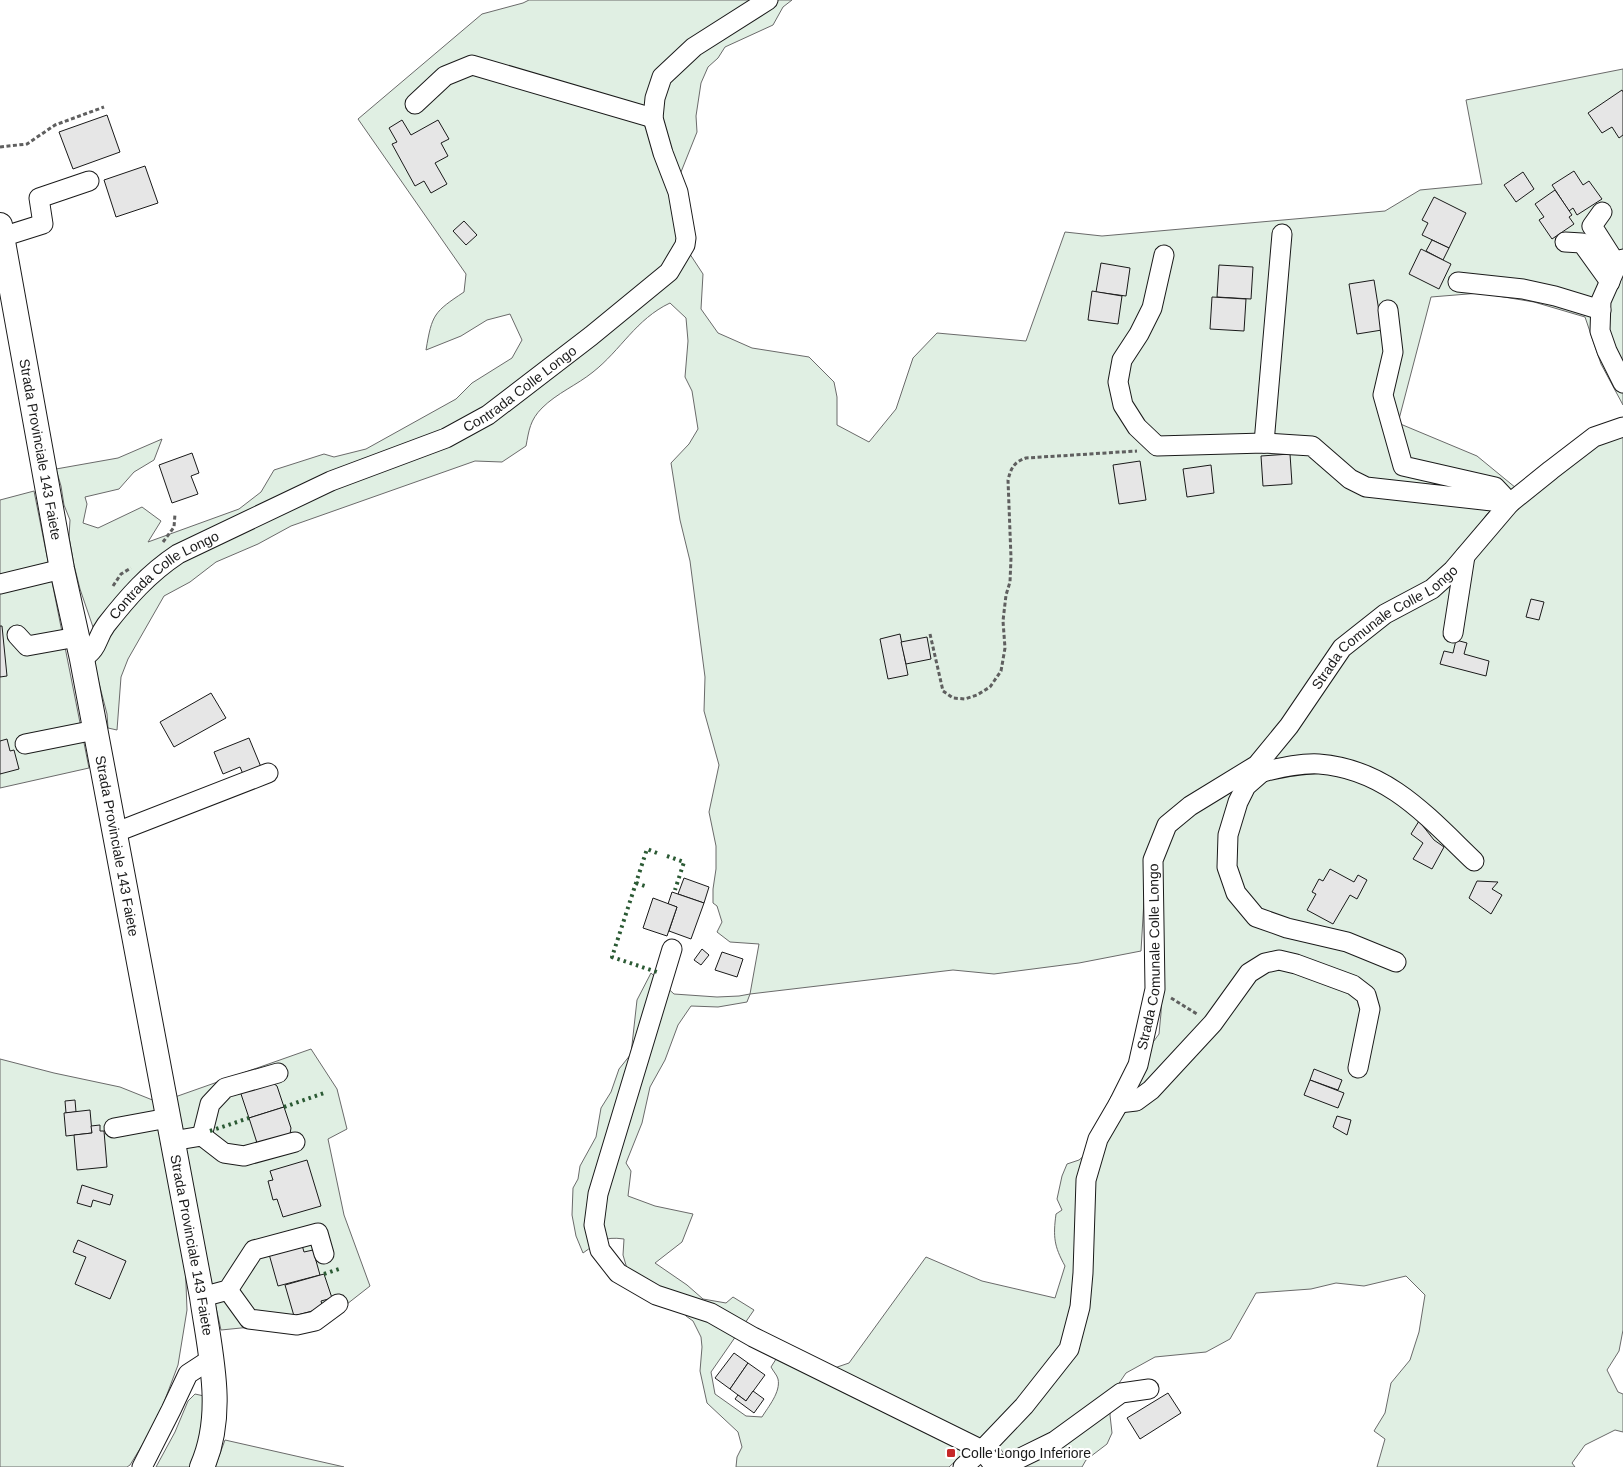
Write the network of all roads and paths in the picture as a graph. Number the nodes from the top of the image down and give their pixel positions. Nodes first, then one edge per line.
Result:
1 (768, 0) edge
2 (415, 104) dead end
3 (104, 107) dead end
4 (653, 118) junction
5 (0, 147) edge
6 (88, 181) dead end
7 (1602, 212) dead end
8 (1, 231) edge
9 (1282, 234) dead end
10 (1565, 242) dead end
11 (1164, 255) dead end
12 (1617, 268) edge
13 (1458, 282) dead end
14 (1388, 310) dead end
15 (1600, 310) junction
16 (1623, 383) edge
17 (1623, 427) edge
18 (1264, 443) junction
19 (1157, 446) junction
20 (1510, 502) junction
21 (1466, 555) junction
22 (62, 569) junction
23 (0, 584) edge
24 (1453, 633) dead end
25 (930, 634) dead end
26 (17, 635) dead end
27 (80, 648) junction
28 (95, 730) junction
29 (25, 744) dead end
30 (1260, 769) junction
31 (268, 773) dead end
32 (114, 833) junction
33 (1474, 861) dead end
34 (672, 949) dead end
35 (1396, 962) dead end
36 (1155, 989) junction
37 (1213, 1024) junction
38 (1358, 1068) dead end
39 (278, 1072) dead end
40 (1119, 1103) junction
41 (114, 1128) dead end
42 (170, 1130) junction
43 (202, 1136) junction
44 (294, 1142) dead end
45 (324, 1254) dead end
46 (228, 1290) junction
47 (202, 1296) junction
48 (338, 1304) dead end
49 (211, 1359) junction
50 (1149, 1388) dead end
51 (982, 1450) junction
52 (142, 1467) edge
53 (202, 1467) edge
54 (963, 1467) edge

1 - 4 street, Contrada Colle Longo
2 - 4 street
3 - 5 path
4 - 27 street, Contrada Colle Longo
6 - 8 street
7 - 12 street
8 - 22 main road, Strada Provinciale 143 Faiete
9 - 18 street
10 - 12 street
11 - 19 street
12 - 15 street
13 - 15 street
14 - 20 street
15 - 16 street
17 - 20 street, Strada Comunale Colle Longo
18 - 19 street
18 - 20 street
19 - 25 path
20 - 21 street, Strada Comunale Colle Longo
21 - 24 street
21 - 30 street, Strada Comunale Colle Longo
22 - 23 street
22 - 27 main road, Strada Provinciale 143 Faiete
26 - 27 street
27 - 28 main road, Strada Provinciale 143 Faiete
28 - 29 street
28 - 32 main road, Strada Provinciale 143 Faiete
30 - 33 street
30 - 35 street
30 - 36 street, Strada Comunale Colle Longo
31 - 32 street
32 - 42 main road, Strada Provinciale 143 Faiete
34 - 51 street
36 - 37 path
36 - 40 street, Strada Comunale Colle Longo
37 - 38 street
37 - 40 street
39 - 43 street
40 - 51 street, Strada Comunale Colle Longo
41 - 42 street
42 - 43 street
42 - 47 main road, Strada Provinciale 143 Faiete
43 - 44 street
45 - 46 street
46 - 47 street
46 - 48 street
47 - 49 main road, Strada Provinciale 143 Faiete
49 - 52 street
49 - 53 main road, Strada Provinciale 143 Faiete
50 - 51 street
51 - 54 street, Strada Comunale Colle Longo

